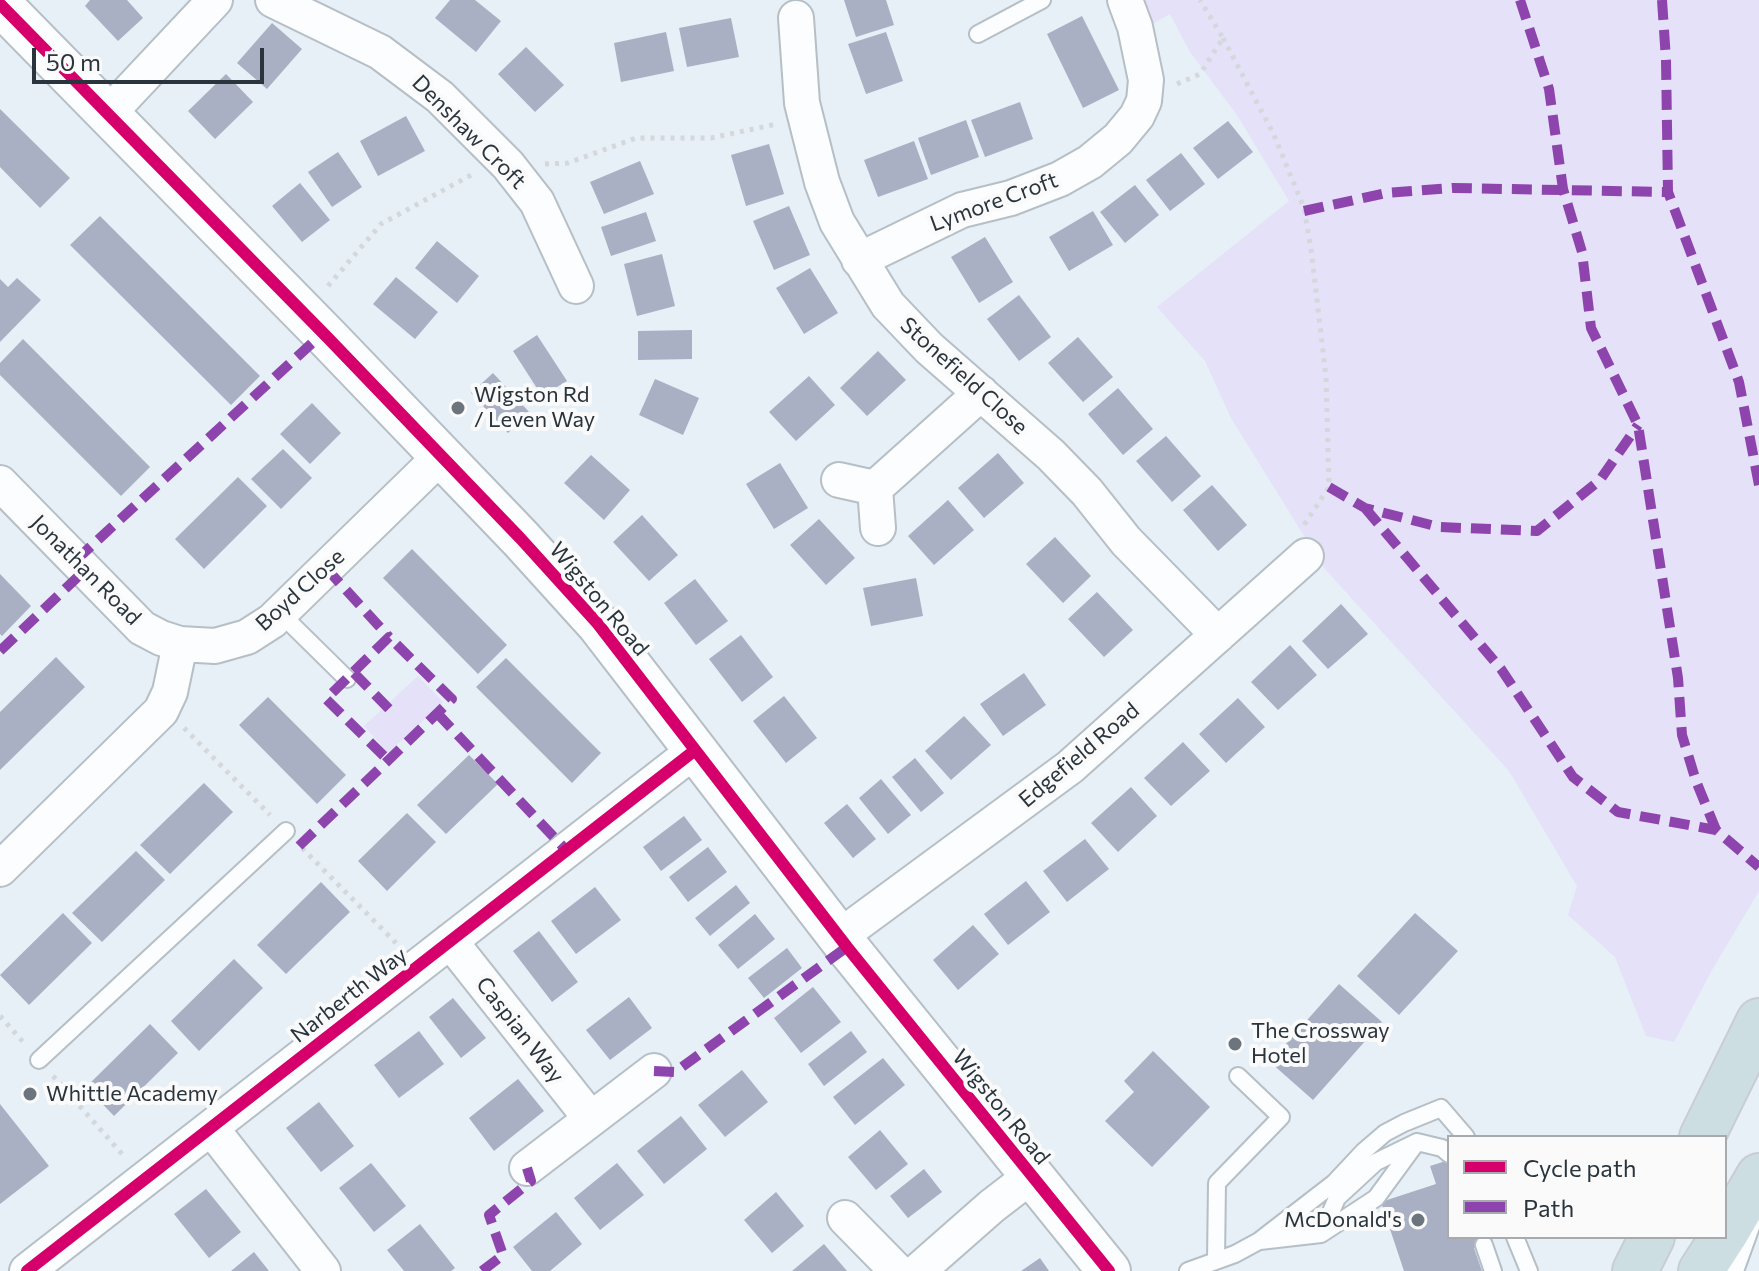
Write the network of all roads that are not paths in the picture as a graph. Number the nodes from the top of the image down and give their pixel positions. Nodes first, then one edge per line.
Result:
1 (215, 0) edge
2 (273, 0) edge
3 (1042, 0) edge
4 (1125, 0) edge
5 (0, 4) edge
6 (796, 18) dead end
7 (978, 34) dead end
8 (108, 114) junction
9 (859, 260) junction
10 (576, 286) dead end
11 (981, 393) junction
12 (441, 456) junction
13 (839, 480) dead end
14 (0, 483) edge
15 (875, 488) junction
16 (878, 528) dead end
17 (1306, 556) road end
18 (280, 613) junction
19 (1218, 635) junction
20 (180, 644) junction
21 (347, 679) dead end
22 (694, 751) junction
23 (286, 831) dead end
24 (0, 869) edge
25 (839, 937) junction
26 (450, 941) junction
27 (1759, 1021) edge
28 (39, 1060) road end
29 (654, 1071) dead end
30 (1238, 1076) dead end
31 (591, 1119) junction
32 (211, 1128) junction
33 (1464, 1135) edge
34 (1703, 1135) edge
35 (1417, 1142) junction
36 (1447, 1152) edge
37 (527, 1168) dead end
38 (1031, 1176) junction
39 (1759, 1176) edge
40 (1759, 1204) edge
41 (845, 1218) dead end
42 (1727, 1230) edge
43 (1321, 1234) junction
44 (1516, 1239) edge
45 (1651, 1239) edge
46 (1721, 1239) edge
47 (1259, 1241) junction
48 (1484, 1245) dead end
49 (1235, 1254) junction
50 (1216, 1260) junction
51 (27, 1271) edge
52 (323, 1271) edge
53 (897, 1271) edge
54 (918, 1271) edge
55 (1109, 1271) edge
56 (1188, 1271) edge
57 (1241, 1271) edge
58 (1493, 1271) edge
59 (1529, 1271) edge
60 (1635, 1271) edge
61 (1701, 1271) edge
62 (1735, 1271) edge

1 - 8 street
2 - 10 street, Denshaw Croft
3 - 7 lane
4 - 9 street, Lymore Croft
5 - 8 street, Wigston Road
6 - 9 street, Stonefield Close
8 - 12 street, Wigston Road
9 - 11 street, Stonefield Close
11 - 15 street
11 - 19 street, Stonefield Close
12 - 18 street, Boyd Close
12 - 22 street, Wigston Road
13 - 15 street
14 - 20 street, Jonathan Road
15 - 16 street
17 - 19 street, Edgefield Road
18 - 20 street, Boyd Close
18 - 21 lane
19 - 25 street, Edgefield Road
20 - 24 street
22 - 25 street, Wigston Road
22 - 26 street, Narberth Way
23 - 28 lane
25 - 38 street, Wigston Road
26 - 31 street, Caspian Way
26 - 32 street, Narberth Way
27 - 34 highway
29 - 31 street
30 - 50 lane
31 - 37 street
32 - 51 street, Narberth Way
32 - 52 street
33 - 47 lane
35 - 36 lane
35 - 43 lane
35 - 43 lane
38 - 54 street
38 - 55 street, Wigston Road
39 - 42 highway
40 - 62 lane
41 - 53 street
43 - 47 lane
44 - 59 lane
45 - 60 highway
46 - 61 highway
47 - 49 lane
48 - 58 lane
49 - 50 lane
49 - 57 lane
50 - 56 lane

